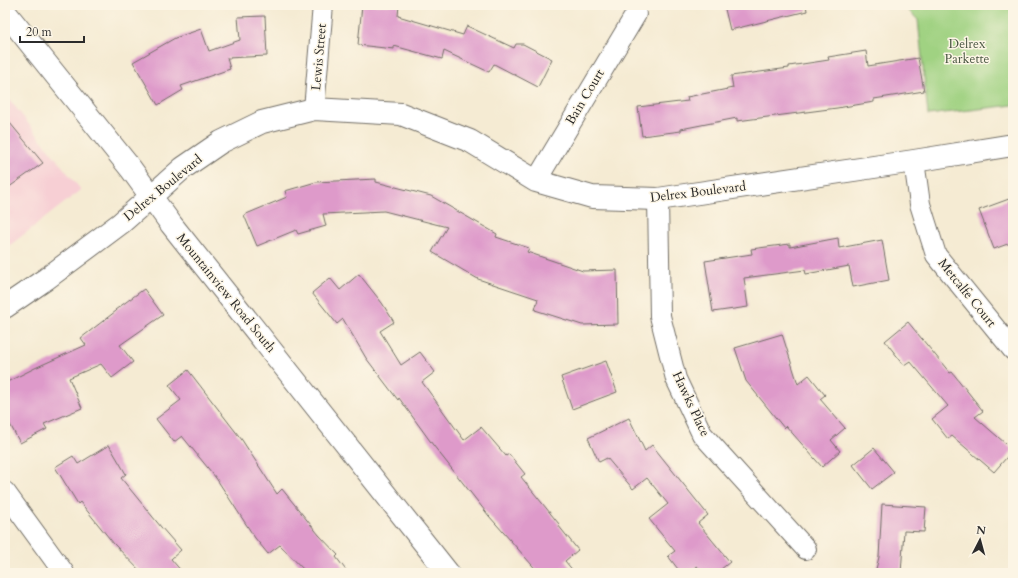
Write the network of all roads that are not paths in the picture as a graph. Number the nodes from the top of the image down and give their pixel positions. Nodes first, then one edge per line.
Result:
1 (323, 5) edge
2 (5, 12) edge
3 (636, 14) dead end
4 (314, 108) junction
5 (1013, 145) edge
6 (914, 161) junction
7 (536, 181) junction
8 (151, 197) junction
9 (658, 199) junction
10 (5, 307) edge
11 (1013, 350) edge
12 (5, 492) edge
13 (806, 550) dead end
14 (64, 573) edge
15 (448, 573) edge

1 - 4 street, Lewis Street
2 - 8 street, Mountainview Road South
3 - 7 street, Bain Court
4 - 7 street, Delrex Boulevard
4 - 8 street, Delrex Boulevard
5 - 6 street, Delrex Boulevard
6 - 9 street, Delrex Boulevard
6 - 11 street, Metcalfe Court
7 - 9 street, Delrex Boulevard
8 - 10 street, Delrex Boulevard
8 - 15 street, Mountainview Road South
9 - 13 street, Hawks Place
12 - 14 street

